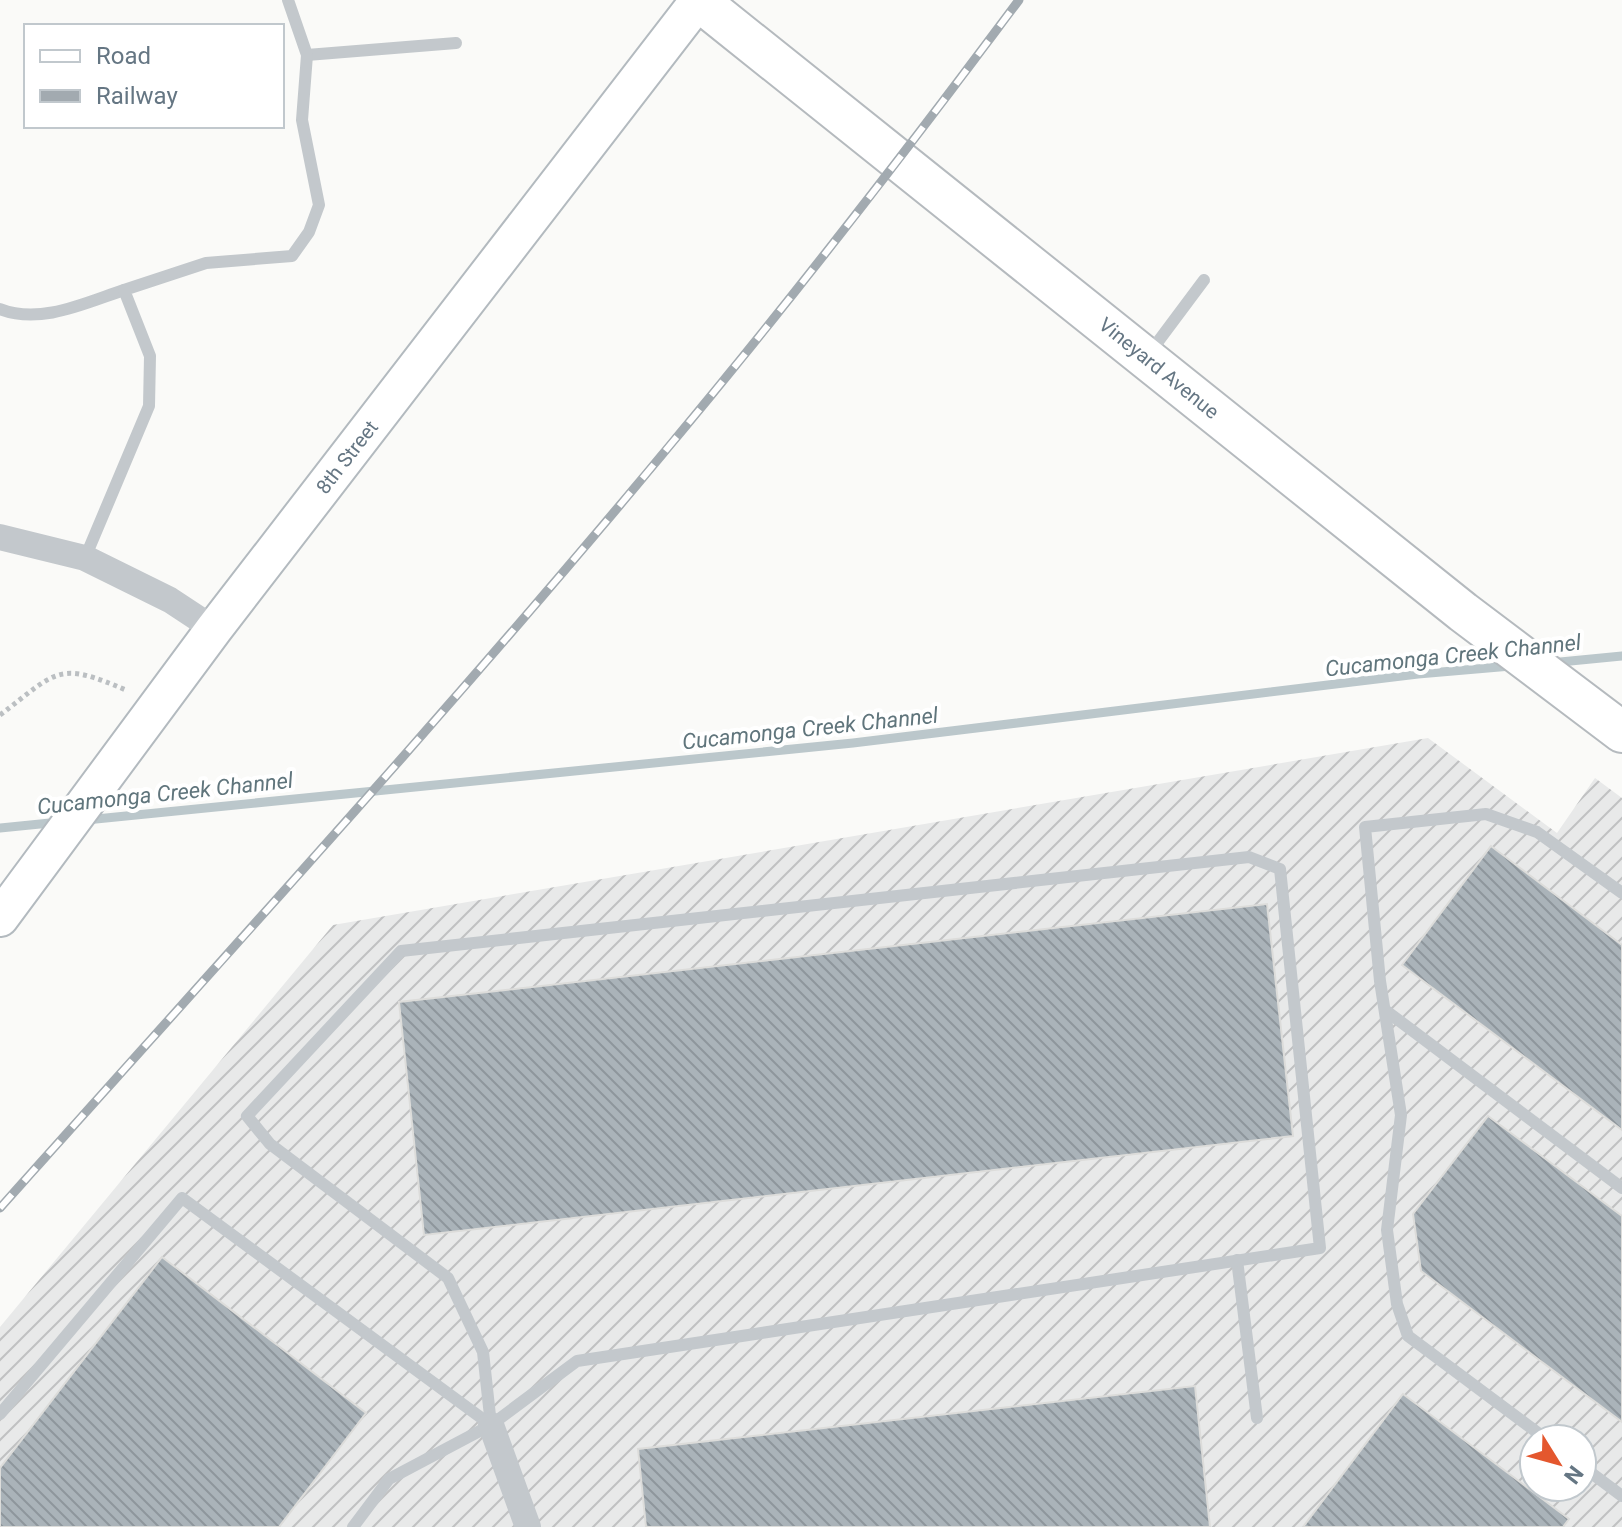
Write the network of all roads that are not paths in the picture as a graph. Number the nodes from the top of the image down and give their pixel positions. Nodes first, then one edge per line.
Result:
1 (288, 0) edge
2 (699, 0) edge
3 (456, 43) dead end
4 (307, 55) junction
5 (1204, 280) dead end
6 (124, 290) junction
7 (0, 309) edge
8 (1146, 357) junction
9 (0, 537) edge
10 (85, 558) junction
11 (214, 629) junction
12 (1614, 727) edge
13 (1622, 893) edge
14 (0, 918) edge
15 (1385, 1010) junction
16 (1622, 1188) edge
17 (1237, 1260) junction
18 (0, 1414) edge
19 (1257, 1418) dead end
20 (1525, 1423) edge
21 (491, 1425) junction
22 (1598, 1478) edge
23 (1622, 1496) edge
24 (353, 1527) edge
25 (528, 1527) edge

1 - 4 lane
2 - 8 main road, Vineyard Avenue
2 - 11 street, 8th Street
3 - 4 lane
4 - 6 lane
5 - 8 lane
6 - 7 lane
6 - 10 lane
8 - 12 main road, Vineyard Avenue
9 - 10 street
10 - 11 street
11 - 14 street, 8th Street
13 - 15 lane
15 - 16 lane
15 - 20 lane
17 - 19 lane
17 - 21 lane
17 - 21 lane
18 - 21 lane
21 - 24 lane
21 - 25 street
22 - 23 lane

